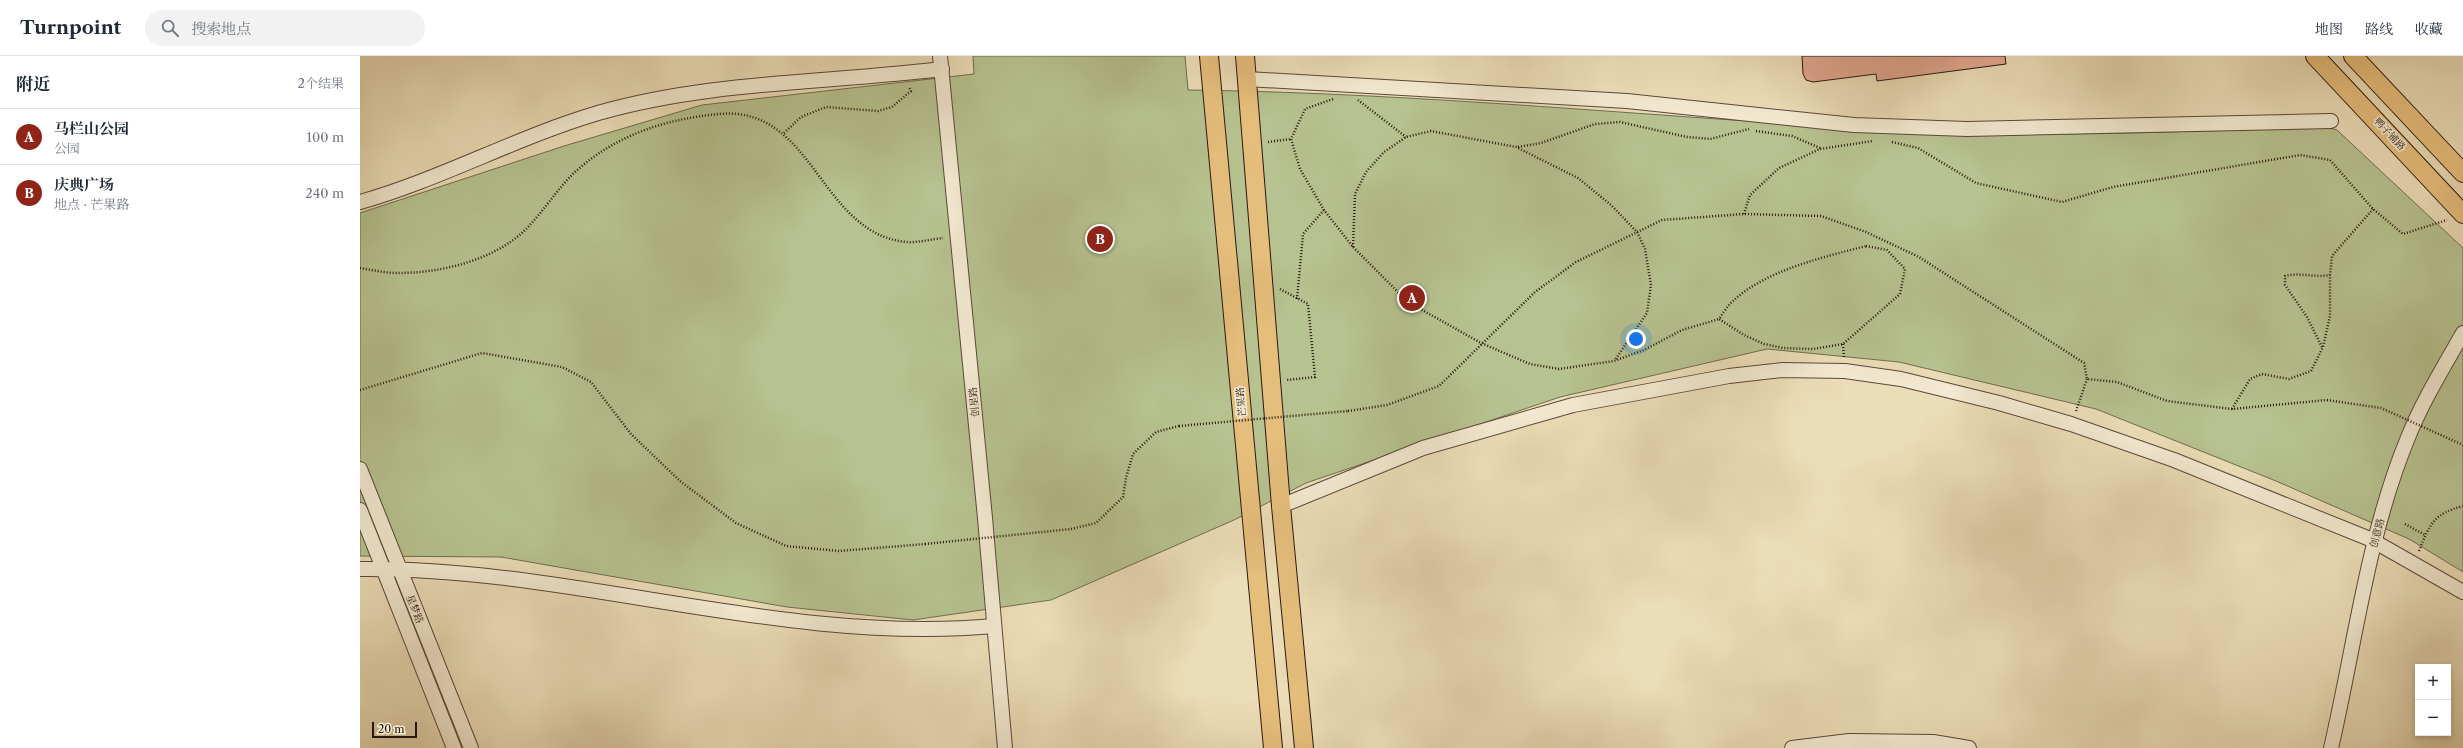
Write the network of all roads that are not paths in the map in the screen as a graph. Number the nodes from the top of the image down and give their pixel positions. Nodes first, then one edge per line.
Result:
1 (1209, 56) edge
2 (1245, 56) edge
3 (2315, 56) edge
4 (2353, 56) edge
5 (941, 63) edge
6 (1247, 79) junction
7 (2331, 121) dead end
8 (2463, 173) edge
9 (360, 202) edge
10 (2456, 217) edge
11 (2463, 333) edge
12 (360, 469) edge
13 (1281, 506) junction
14 (360, 510) edge
15 (2374, 542) junction
16 (383, 568) junction
17 (399, 568) junction
18 (360, 569) edge
19 (2463, 592) edge
20 (994, 626) junction
21 (454, 748) edge
22 (471, 748) edge
23 (1005, 748) edge
24 (1273, 748) edge
25 (1304, 748) edge
26 (1792, 748) edge
27 (1969, 748) edge
28 (2331, 748) edge

1 - 24 main road, 芒果路
2 - 6 main road
3 - 10 main road, 鸭子铺路
4 - 8 main road
5 - 9 street
5 - 20 street, 创星路
6 - 7 street
6 - 13 main road
11 - 15 street, 创意路
12 - 17 street, 星梦路
13 - 15 street
13 - 25 main road
14 - 16 street, 星梦路
15 - 19 street
15 - 28 street, 创意路
16 - 17 street
16 - 18 street
16 - 21 street, 星梦路
17 - 20 street
17 - 22 street, 星梦路
20 - 23 street, 创星路
26 - 27 street

